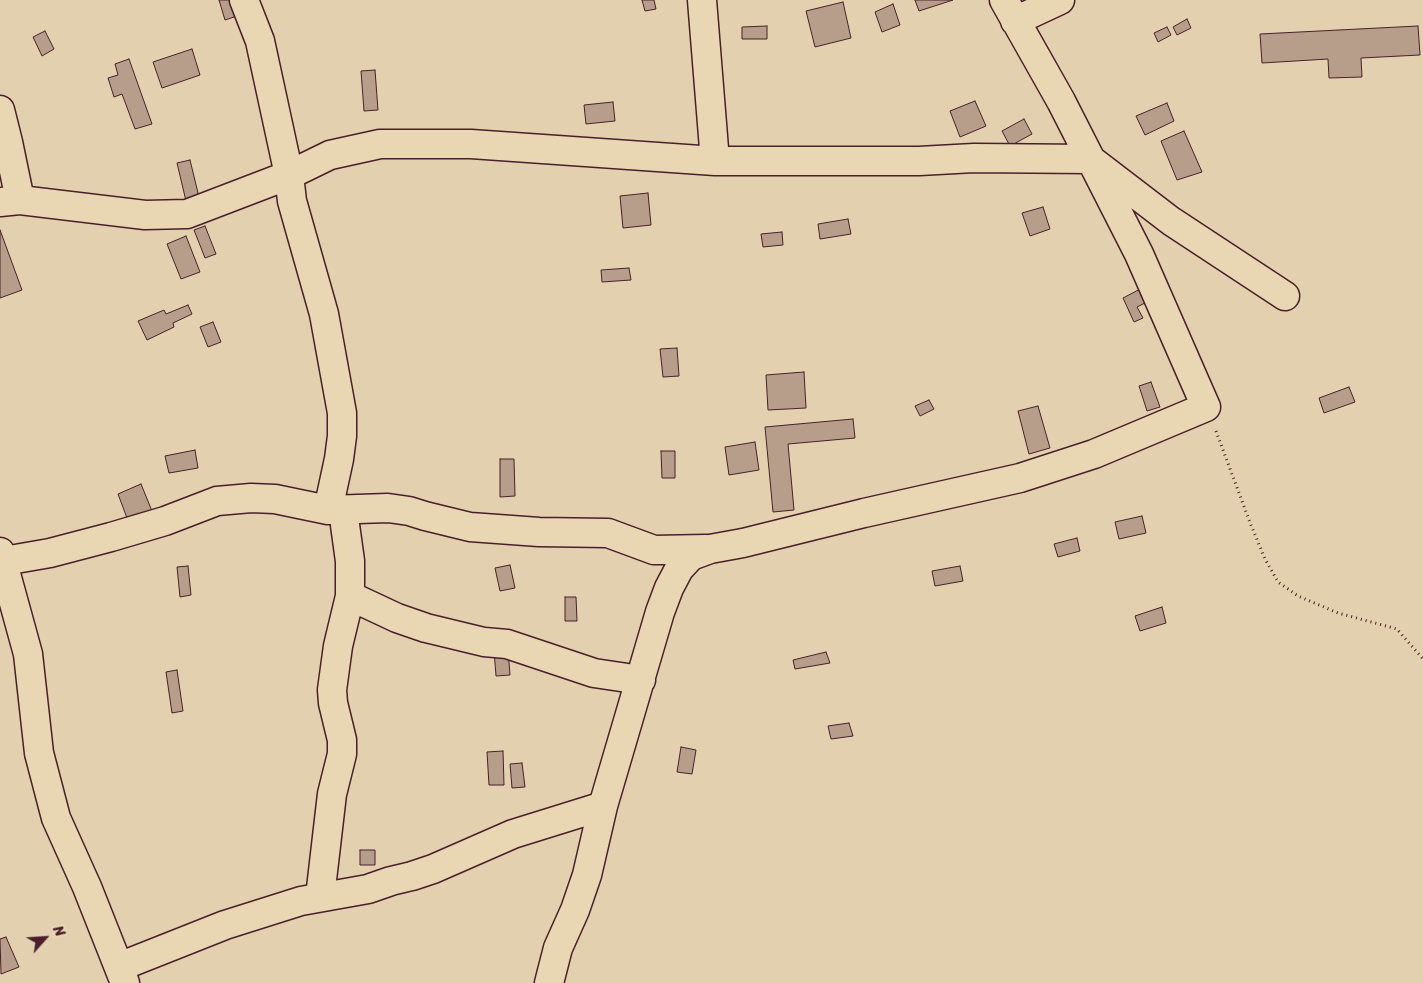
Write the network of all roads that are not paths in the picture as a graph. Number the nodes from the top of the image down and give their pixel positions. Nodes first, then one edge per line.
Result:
1 (244, 0) edge
2 (702, 0) edge
3 (1060, 0) edge
4 (1010, 10) edge
5 (0, 110) edge
6 (1090, 159) junction
7 (715, 161) junction
8 (289, 175) junction
9 (10, 201) edge
10 (1285, 296) dead end
11 (337, 510) junction
12 (710, 549) junction
13 (2, 557) edge
14 (350, 596) junction
15 (641, 680) junction
16 (603, 806) junction
17 (320, 897) junction
18 (122, 975) edge
19 (549, 983) edge

1 - 8 street
2 - 7 street
3 - 4 street
4 - 6 street
5 - 9 street
6 - 7 street
6 - 10 street
6 - 12 street
7 - 8 street
8 - 9 street
8 - 11 street
11 - 12 street
11 - 13 street
11 - 14 street
12 - 15 street
13 - 18 street
14 - 15 street
14 - 17 street
15 - 16 street
16 - 17 street
16 - 19 street
17 - 18 street

